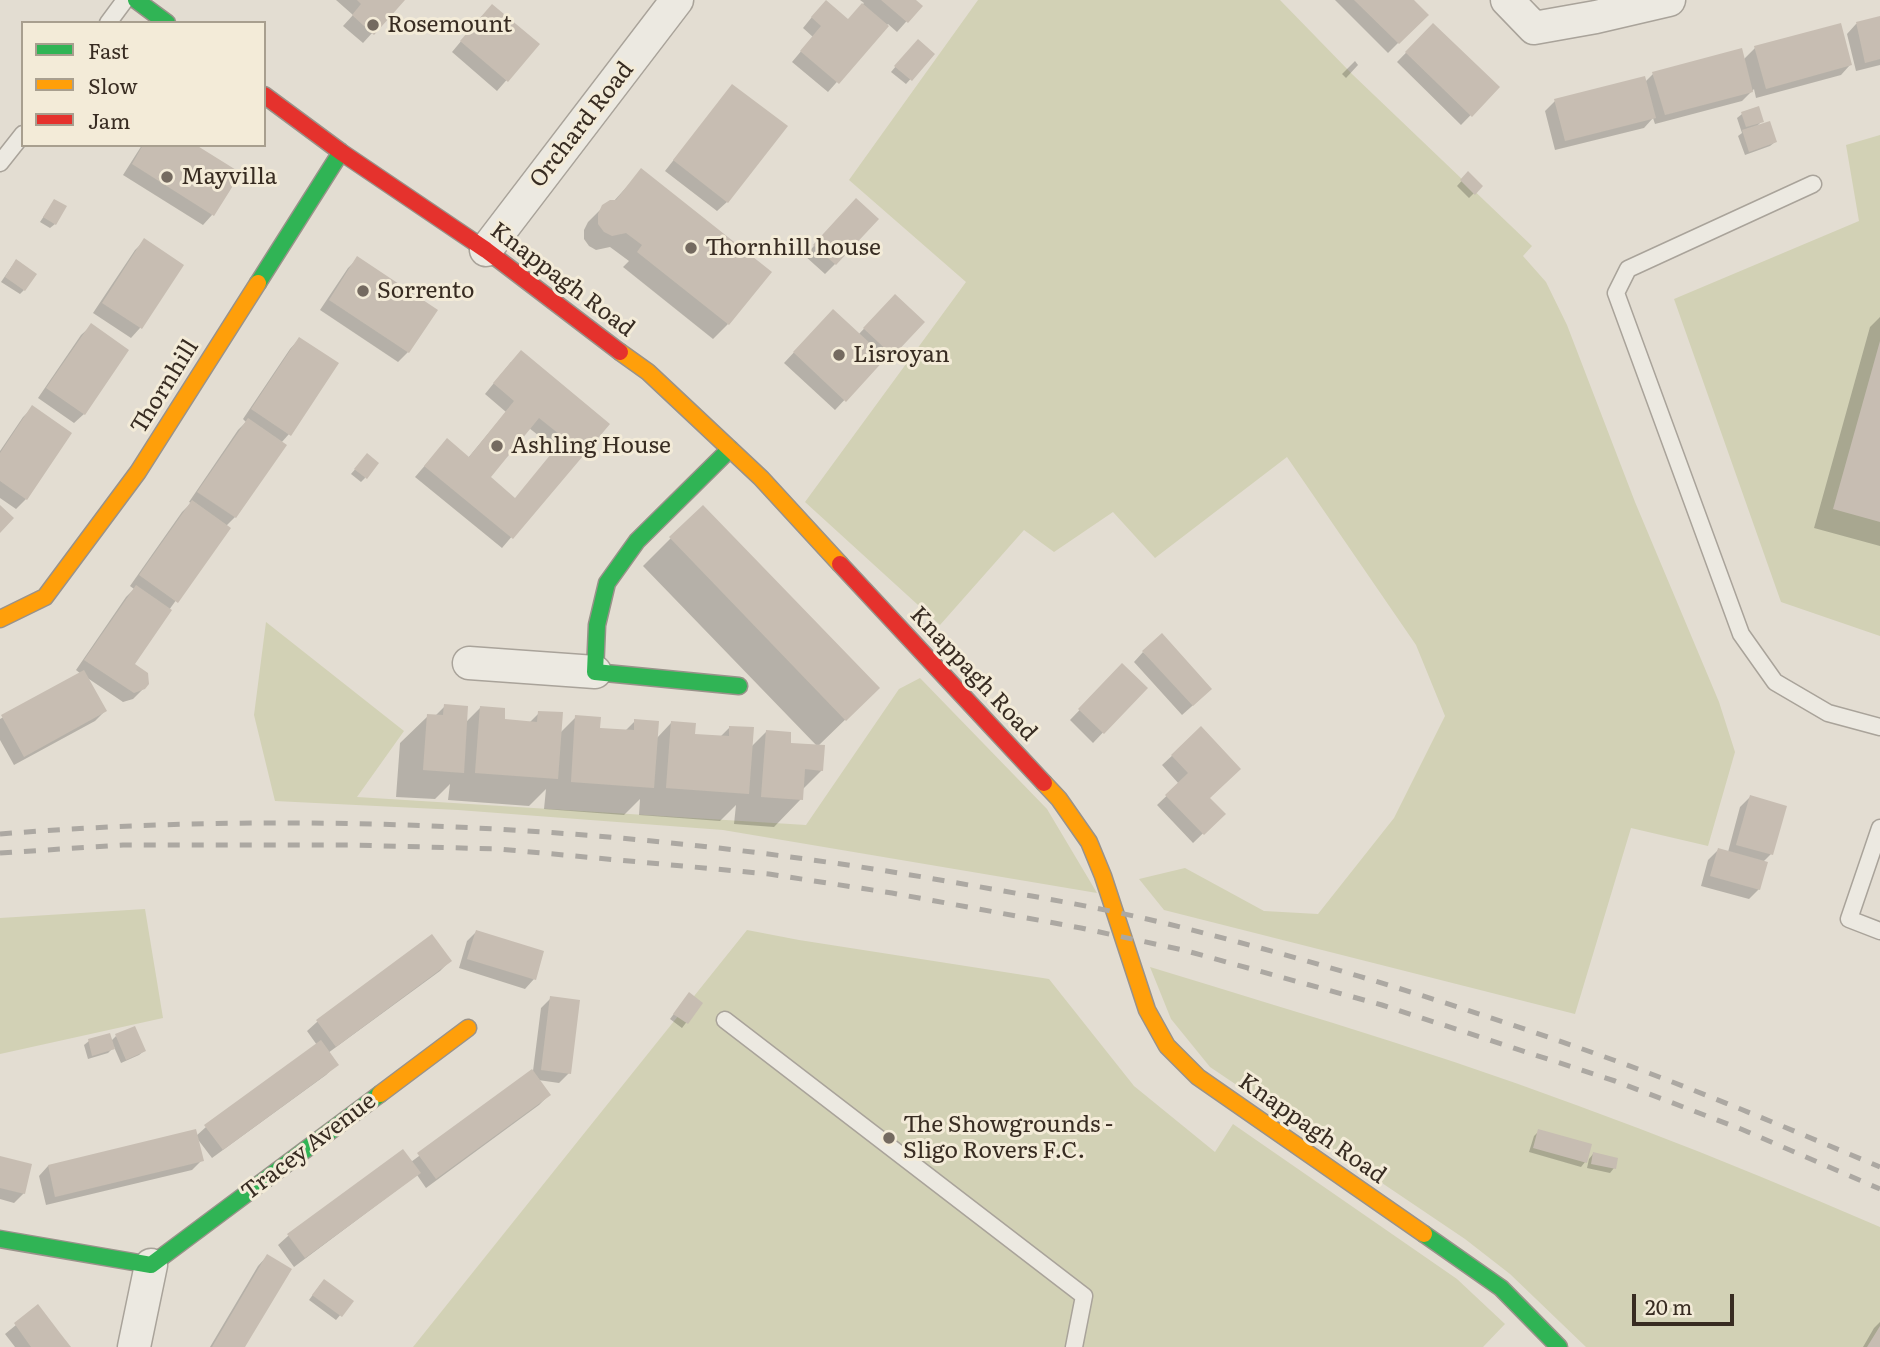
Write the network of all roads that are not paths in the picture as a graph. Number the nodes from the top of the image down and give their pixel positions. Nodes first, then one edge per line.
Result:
1 (125, 0) edge
2 (136, 0) edge
3 (677, 0) edge
4 (1507, 0) edge
5 (1669, 0) edge
6 (109, 21) edge
7 (164, 21) edge
8 (266, 96) edge
9 (21, 137) edge
10 (341, 152) junction
11 (0, 163) edge
12 (1813, 184) dead end
13 (486, 250) junction
14 (730, 449) junction
15 (0, 619) edge
16 (469, 663) dead end
17 (595, 672) junction
18 (739, 686) dead end
19 (1880, 727) edge
20 (1880, 828) edge
21 (1880, 931) edge
22 (724, 1020) dead end
23 (468, 1028) dead end
24 (0, 1239) edge
25 (151, 1265) junction
26 (134, 1347) edge
27 (1074, 1347) edge
28 (1559, 1347) edge

1 - 6 lane
2 - 7 main road
3 - 13 street, Orchard Road
4 - 5 street
8 - 10 main road, Knappagh Road
9 - 11 lane
10 - 13 main road, Knappagh Road
10 - 15 main road, Thornhill
12 - 19 lane
13 - 14 main road, Knappagh Road
14 - 17 main road
14 - 28 main road, Knappagh Road
16 - 17 street
17 - 18 main road
20 - 21 lane
22 - 27 lane
23 - 25 main road, Tracey Avenue
24 - 25 main road
25 - 26 street

